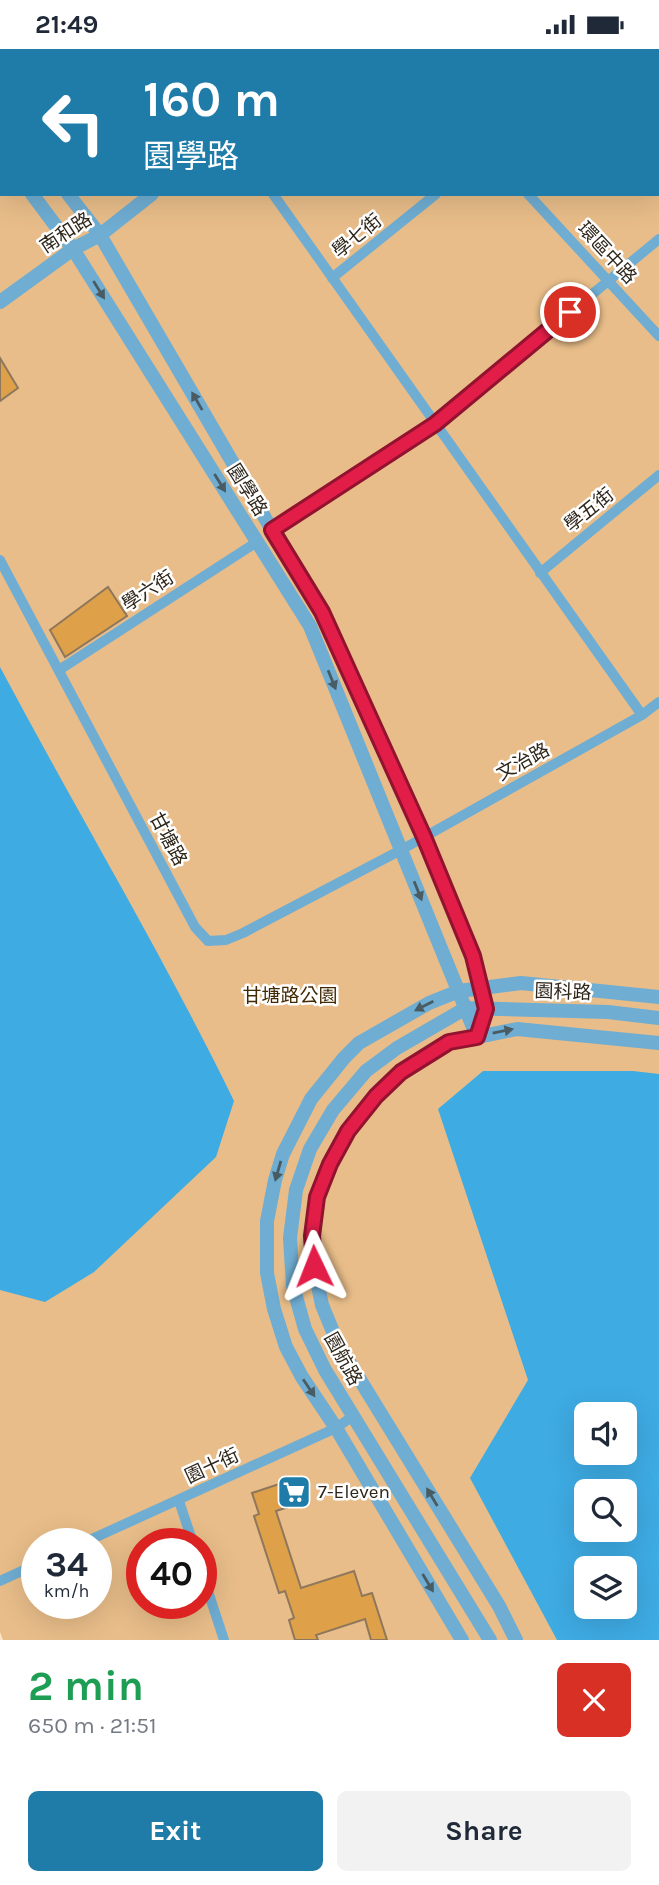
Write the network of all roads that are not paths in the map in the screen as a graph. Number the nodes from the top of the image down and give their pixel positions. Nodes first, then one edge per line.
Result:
1 (33, 196) edge
2 (70, 196) edge
3 (149, 196) edge
4 (273, 196) edge
5 (434, 196) edge
6 (530, 196) edge
7 (100, 235) junction
8 (659, 239) edge
9 (73, 249) junction
10 (332, 278) junction
11 (609, 280) junction
12 (0, 302) edge
13 (659, 336) edge
14 (435, 424) junction
15 (659, 475) edge
16 (272, 530) junction
17 (257, 542) junction
18 (0, 560) edge
19 (540, 572) junction
20 (59, 670) junction
21 (659, 702) edge
22 (642, 715) junction
23 (424, 837) junction
24 (401, 850) junction
25 (481, 987) junction
26 (459, 991) junction
27 (659, 997) edge
28 (466, 1008) junction
29 (486, 1009) junction
30 (659, 1018) edge
31 (477, 1037) junction
32 (659, 1043) edge
33 (353, 1416) junction
34 (336, 1428) junction
35 (179, 1501) junction
36 (188, 1528) edge
37 (112, 1530) edge
38 (21, 1571) edge
39 (0, 1581) edge
40 (217, 1619) edge
41 (224, 1640) edge
42 (461, 1640) edge
43 (490, 1640) edge
44 (516, 1640) edge

1 - 9 street, 園學路
2 - 7 street, 園學路
3 - 7 street, 南和路
4 - 10 street
5 - 10 street, 學七街
6 - 11 street, 環區中路
7 - 9 street, 南和路
16 -> 7 street, 園學路
8 - 11 street
9 - 12 street, 南和路
9 -> 17 street, 園學路
10 - 14 street
11 - 13 street, 環區中路
11 - 14 street
14 - 16 street
14 - 19 street
15 - 19 street, 學五街
16 - 23 street, 園學路
17 - 20 street, 學六街
17 -> 24 street, 園學路
18 - 20 street, 甘塘路
19 - 22 street
20 - 24 street, 甘塘路
21 - 22 street, 文治路
22 - 23 street, 文治路
23 - 24 street, 文治路
23 - 25 street, 園學路
24 -> 26 street, 園學路
25 - 26 street
25 - 27 street
25 - 29 street, 園學路
26 - 28 street, 園學路
26 -> 34 street
28 - 29 street, 園科路
28 - 31 street, 園學路
28 - 33 street, 園航路
29 - 30 street, 園科路
29 - 31 street
31 -> 32 street
44 -> 31 street
33 - 34 street, 園十街
33 - 43 street, 園航路
34 - 35 street, 園十街
34 -> 42 street
35 - 36 street
35 - 37 street, 園十街
38 - 39 street
40 - 41 street

